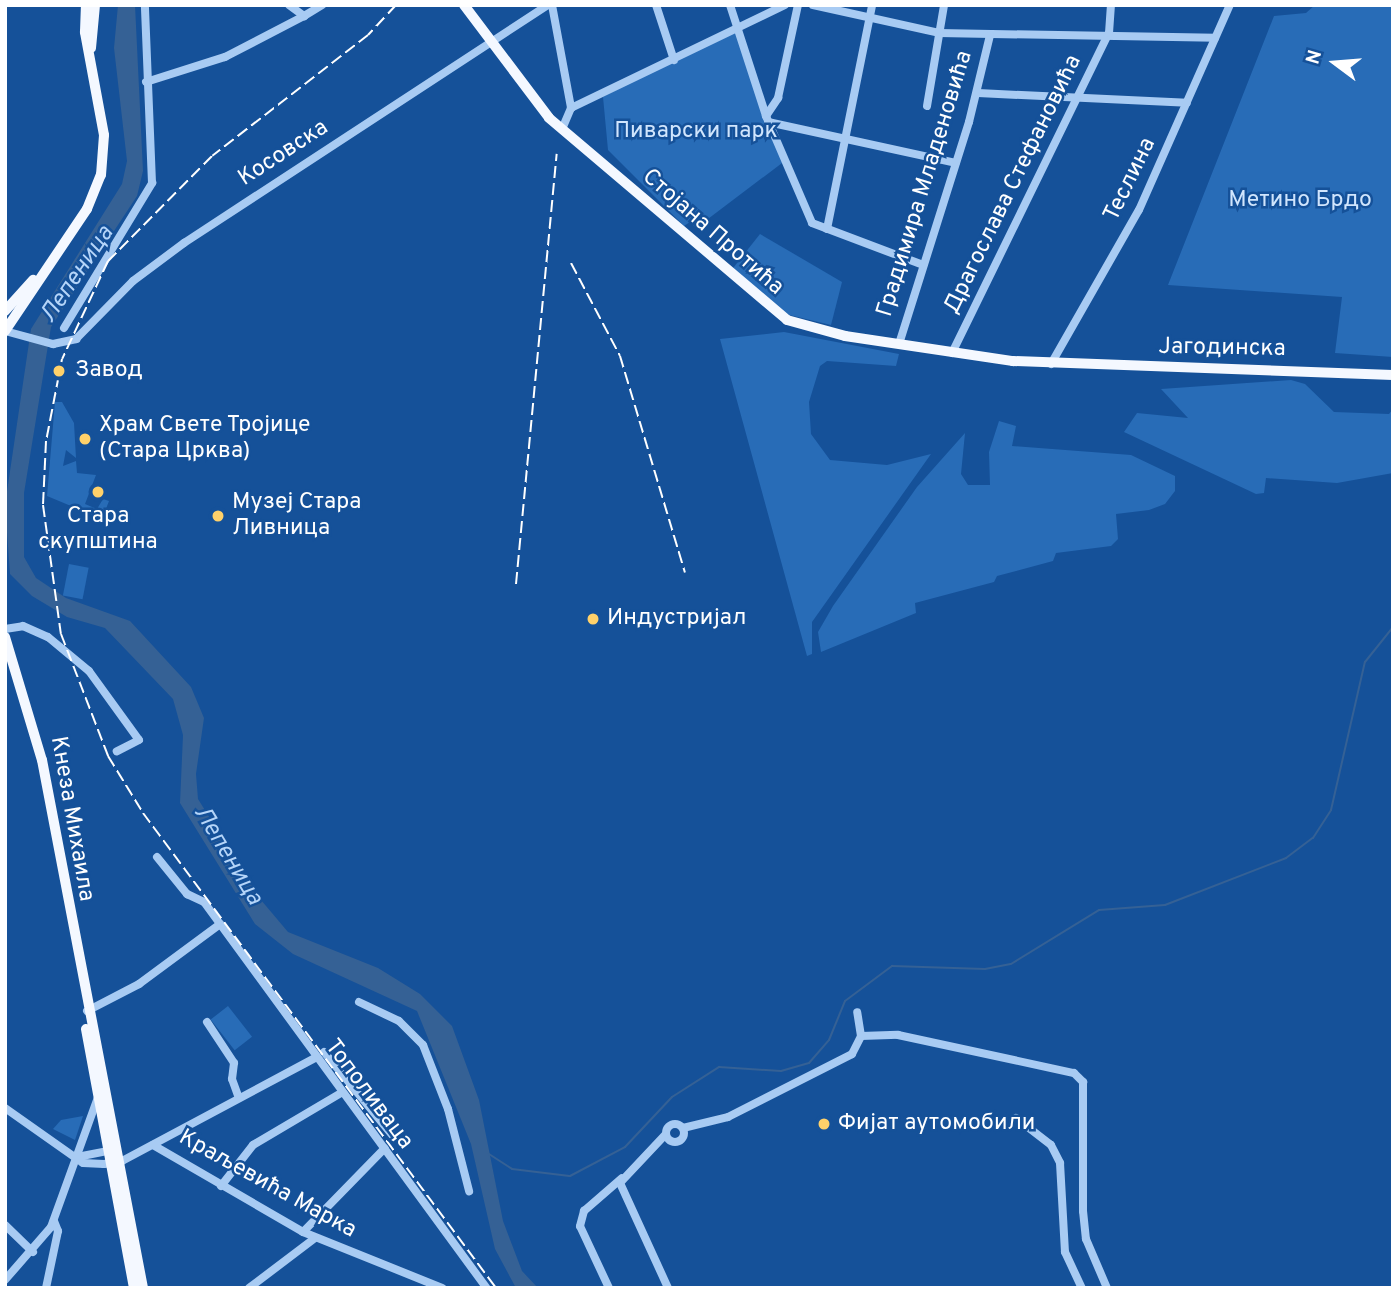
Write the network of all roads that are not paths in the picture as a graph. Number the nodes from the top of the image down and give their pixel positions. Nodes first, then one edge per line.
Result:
1 (86, 5) edge
2 (94, 5) edge
3 (145, 5) edge
4 (289, 5) edge
5 (322, 5) edge
6 (464, 5) edge
7 (550, 5) edge
8 (656, 5) edge
9 (730, 5) edge
10 (785, 5) edge
11 (798, 5) edge
12 (813, 5) edge
13 (872, 5) edge
14 (944, 5) edge
15 (1111, 5) edge
16 (1230, 5) edge
17 (763, 9) edge
18 (304, 16) junction
19 (870, 18) junction
20 (736, 25) junction
21 (939, 33) junction
22 (1109, 33) junction
23 (990, 35) junction
24 (1216, 38) junction
25 (490, 43) junction
26 (91, 49) junction
27 (674, 60) junction
28 (146, 82) junction
29 (978, 93) junction
30 (1080, 97) junction
31 (1187, 103) junction
32 (927, 106) dead end
33 (571, 108) junction
34 (767, 119) junction
35 (562, 129) junction
36 (844, 138) junction
37 (956, 163) junction
38 (827, 229) junction
39 (923, 265) junction
40 (46, 268) junction
41 (5, 311) edge
42 (64, 328) dead end
43 (5, 331) edge
44 (899, 344) junction
45 (952, 353) junction
46 (1051, 363) junction
47 (1393, 375) edge
48 (5, 629) edge
49 (5, 637) edge
50 (117, 751) dead end
51 (157, 857) dead end
52 (220, 924) junction
53 (359, 1002) dead end
54 (87, 1011) junction
55 (858, 1012) dead end
56 (206, 1022) dead end
57 (861, 1036) junction
58 (324, 1052) dead end
59 (315, 1058) junction
60 (341, 1093) junction
61 (98, 1094) junction
62 (239, 1098) junction
63 (6, 1108) edge
64 (1016, 1118) dead end
65 (683, 1128) junction
66 (665, 1135) junction
67 (393, 1136) dead end
68 (153, 1144) junction
69 (385, 1148) junction
70 (114, 1149) junction
71 (77, 1157) junction
72 (117, 1162) junction
73 (622, 1178) junction
74 (221, 1186) junction
75 (469, 1191) dead end
76 (54, 1221) junction
77 (5, 1225) edge
78 (303, 1232) junction
79 (315, 1238) junction
80 (33, 1252) junction
81 (5, 1280) edge
82 (46, 1288) edge
83 (134, 1288) edge
84 (143, 1288) edge
85 (249, 1288) edge
86 (442, 1288) edge
87 (486, 1288) edge
88 (610, 1288) edge
89 (668, 1288) edge
90 (1082, 1288) edge
91 (1107, 1288) edge

1 - 26 main road
2 - 26 main road
3 - 28 street
4 - 18 street
5 - 18 street
6 - 25 main road, Стојана Протића
7 - 25 street, Косовска
7 - 33 street
8 - 27 street
9 - 20 street
10 - 17 street
11 - 34 street
12 - 19 street
13 - 19 street
14 - 21 street
15 - 22 street
16 - 24 street, Теслина
17 - 20 street
18 - 28 street
19 - 21 street
19 - 36 street
20 - 27 street
20 - 34 street
21 - 23 street
21 - 32 street
22 - 23 street
22 - 24 street
22 - 30 street, Драгослава Стефановића
23 - 29 street, Градимира Младеновића
24 - 31 street, Теслина
25 - 35 main road, Стојана Протића
25 - 43 street, Косовска
26 - 40 main road
27 - 33 street
28 - 42 street
29 - 30 street
29 - 37 street, Градимира Младеновића
30 - 31 street
30 - 45 street, Драгослава Стефановића
31 - 46 street, Теслина
33 - 35 street
34 - 36 street
34 - 38 street
35 - 44 main road, Стојана Протића
36 - 37 street
36 - 38 street
37 - 39 street, Градимира Младеновића
38 - 39 street
39 - 44 street, Градимира Младеновића
40 - 41 main road
40 - 43 main road
44 - 45 main road, Стојана Протића
45 - 46 main road, Стојана Протића
46 - 47 main road, Јагодинска
48 - 50 street
49 - 54 main road, Кнеза Михаила
51 - 52 street, Тополиваца
52 - 54 street
52 - 59 street, Тополиваца
53 - 75 street
54 - 61 main road, Кнеза Михаила
54 - 70 main road, Кнеза Михаила
55 - 57 street
56 - 62 street
57 - 65 street
57 - 91 street
58 - 67 street, Тополиваца
59 - 60 street, Тополиваца
59 - 62 street
60 - 69 street, Тополиваца
60 - 74 street
61 - 70 main road, Кнеза Михаила
61 - 71 street
62 - 68 street
63 - 71 street
64 - 90 street
65 - 66 street
65 - 66 street
66 - 73 street
68 - 72 street
68 - 74 street, Краљевића Марка
69 - 78 street
69 - 87 street, Тополиваца
70 - 71 street
70 - 72 main road, Кнеза Михаила
71 - 72 street
71 - 76 street
72 - 83 main road, Кнеза Михаила
72 - 84 main road, Кнеза Михаила
73 - 88 street
73 - 89 street
74 - 78 street, Краљевића Марка
76 - 80 street
76 - 82 street
77 - 80 street
78 - 79 street, Краљевића Марка
79 - 85 street
79 - 86 street, Краљевића Марка
80 - 81 street

